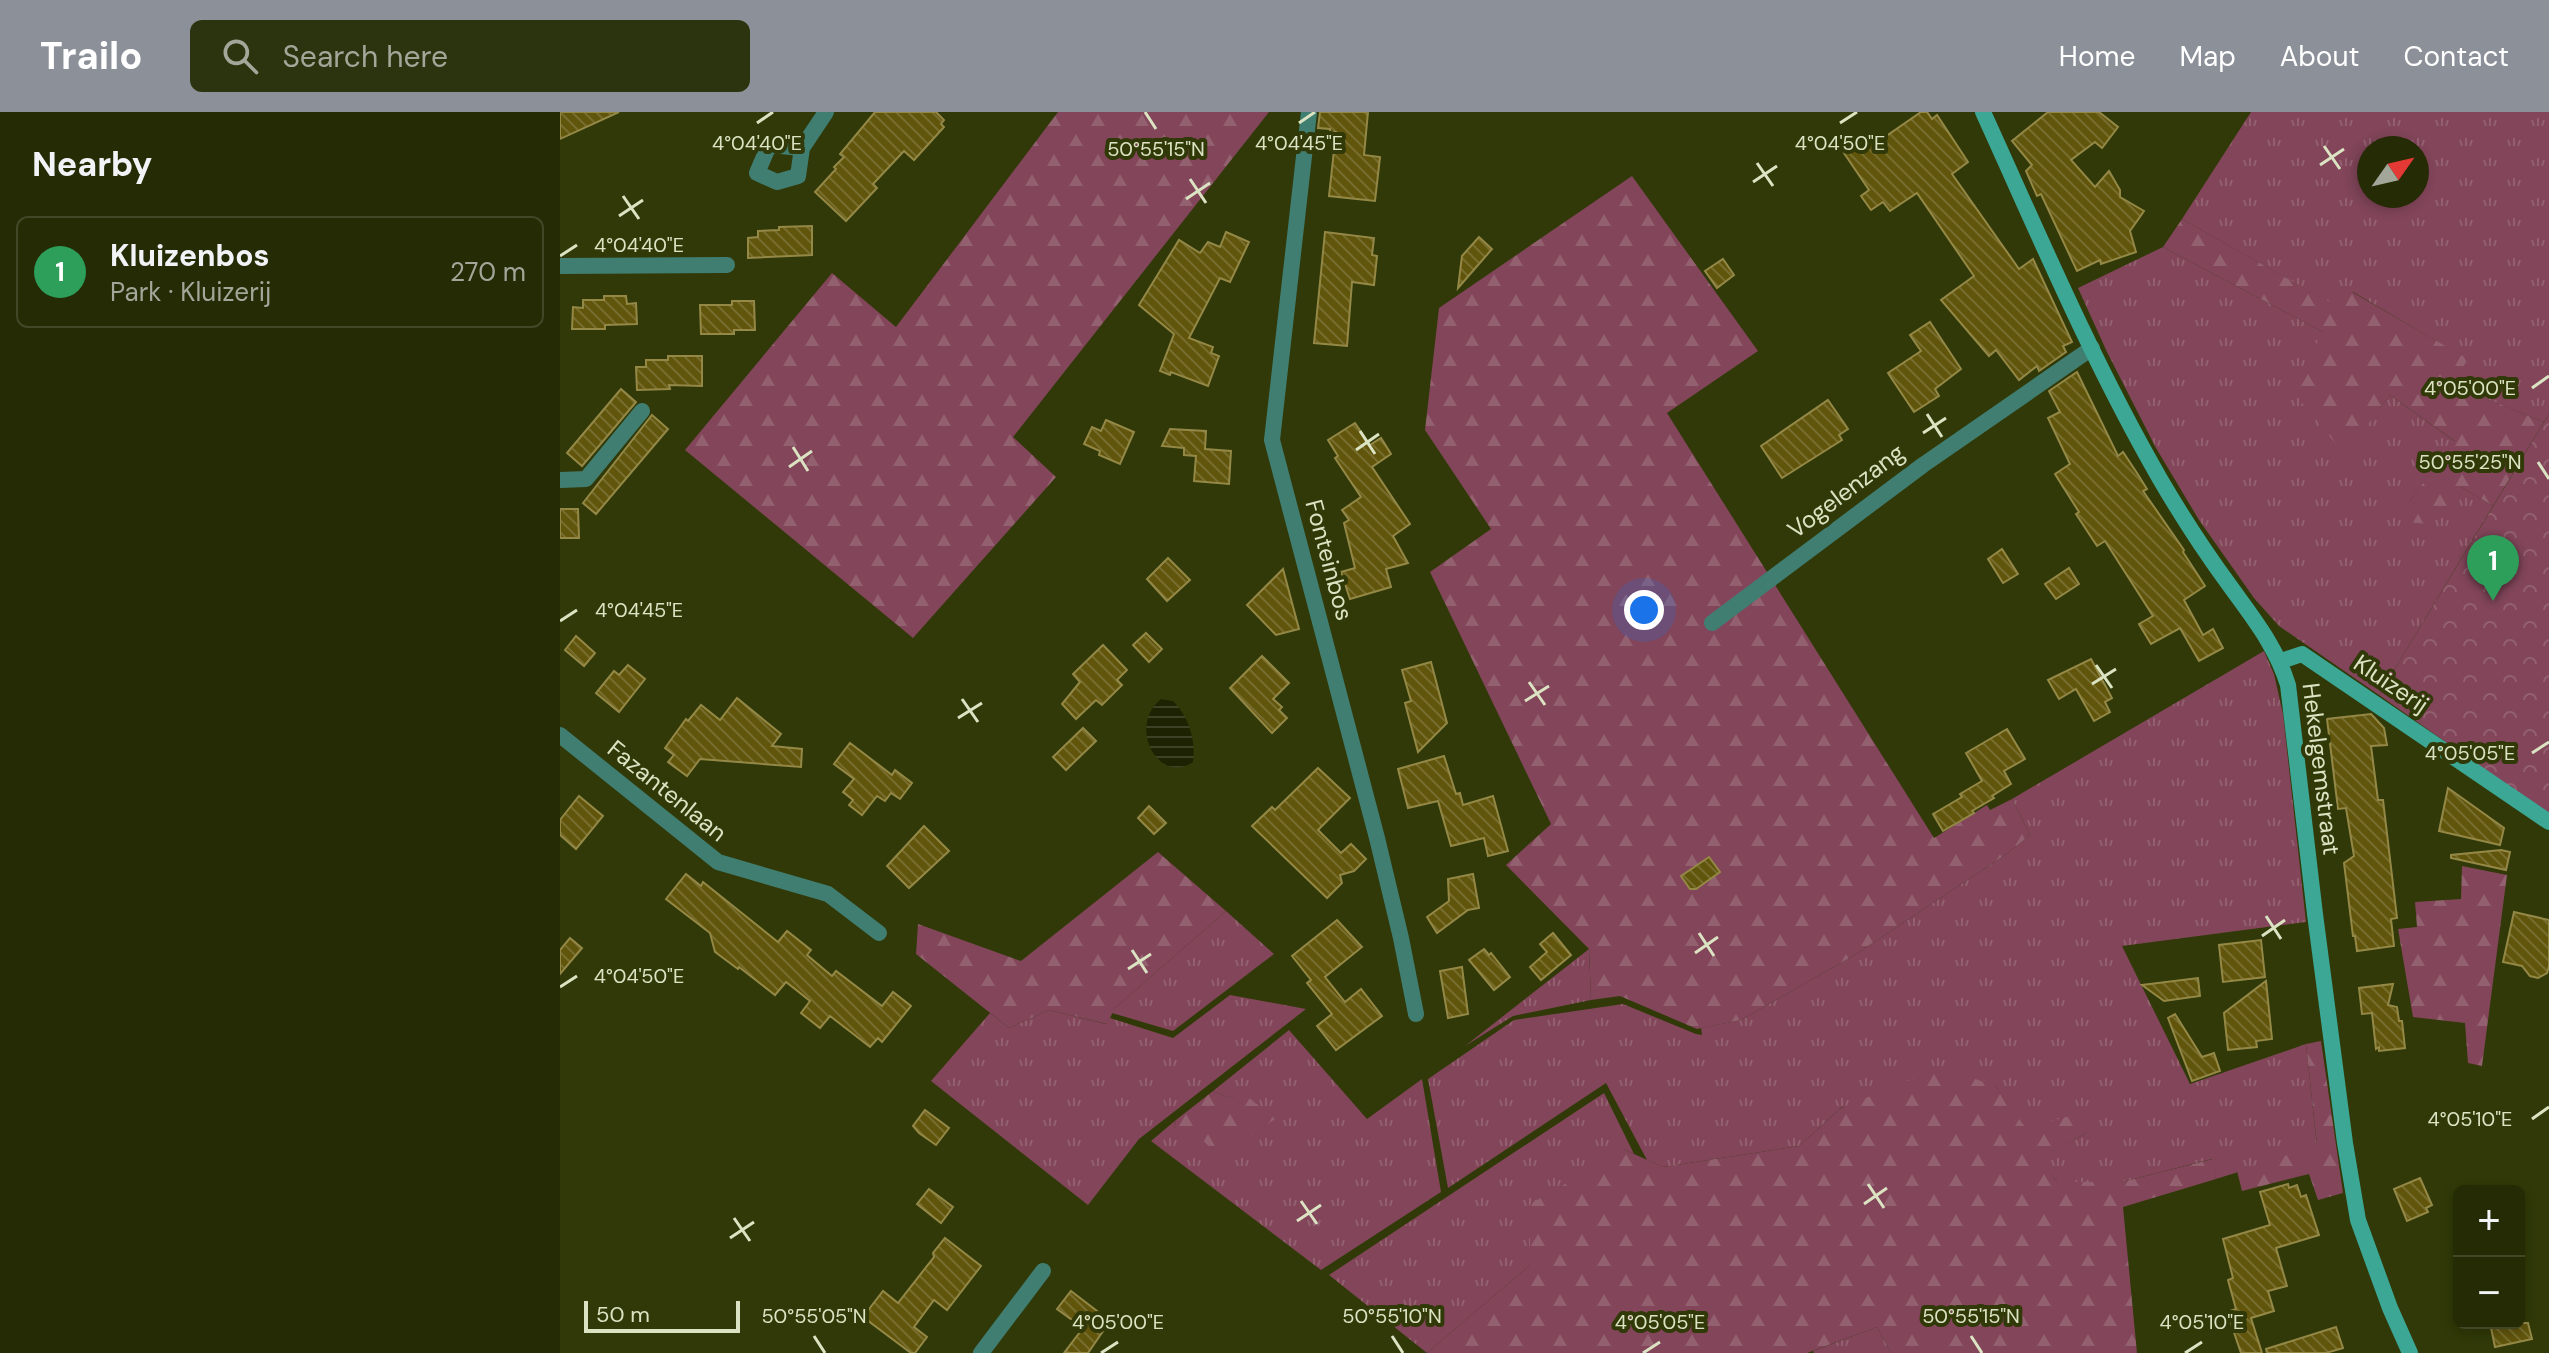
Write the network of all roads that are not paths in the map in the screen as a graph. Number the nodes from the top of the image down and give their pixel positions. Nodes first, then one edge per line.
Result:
1 (826, 112) edge
2 (1309, 112) edge
3 (1983, 112) edge
4 (802, 148) dead end
5 (727, 265) dead end
6 (560, 266) edge
7 (2092, 348) junction
8 (642, 411) dead end
9 (560, 480) edge
10 (1712, 623) dead end
11 (2281, 661) junction
12 (560, 735) edge
13 (2549, 822) edge
14 (879, 933) dead end
15 (1416, 1014) dead end
16 (1043, 1271) dead end
17 (981, 1353) edge
18 (2410, 1353) edge

1 - 4 street
2 - 15 street, Fonteinbos
3 - 7 street, Hekelgemstraat
5 - 6 street
7 - 10 street, Vogelenzang
7 - 11 street, Hekelgemstraat
8 - 9 street
11 - 13 street, Kluizerij
11 - 18 street, Hekelgemstraat
12 - 14 street, Fazantenlaan
16 - 17 street

